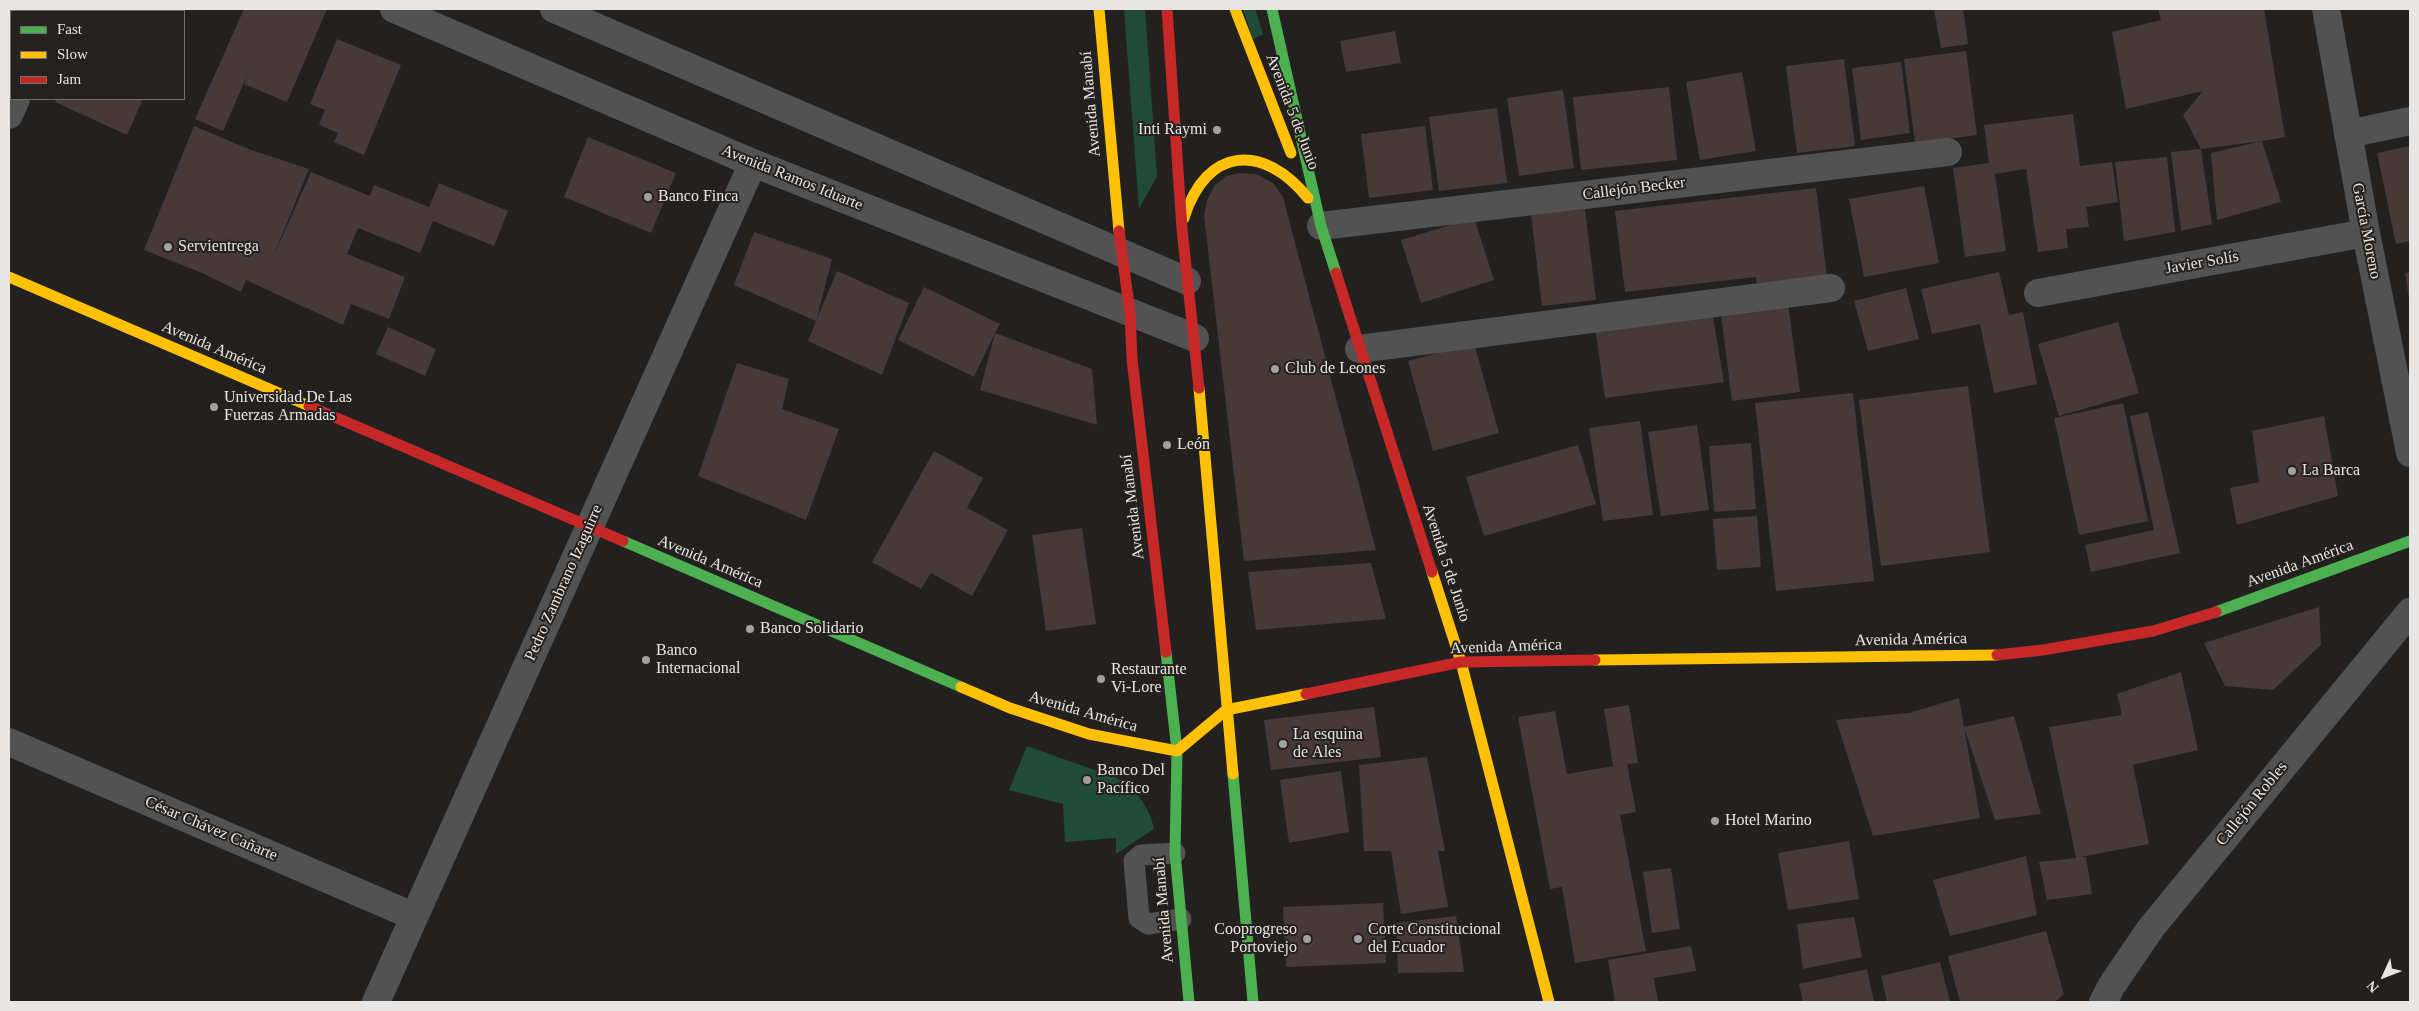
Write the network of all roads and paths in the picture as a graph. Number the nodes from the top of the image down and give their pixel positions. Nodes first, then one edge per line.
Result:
1 (394, 9) edge
2 (554, 9) edge
3 (1099, 9) edge
4 (1167, 9) edge
5 (1235, 9) edge
6 (1272, 9) edge
7 (2326, 9) edge
8 (16, 100) edge
9 (9, 116) edge
10 (2410, 122) edge
11 (2348, 134) junction
12 (1948, 152) dead end
13 (752, 163) junction
14 (1308, 198) junction
15 (1321, 226) junction
16 (1182, 229) junction
17 (2366, 233) junction
18 (1121, 252) junction
19 (9, 278) edge
20 (1187, 281) junction
21 (1831, 288) dead end
22 (2038, 293) dead end
23 (1130, 313) junction
24 (1195, 338) junction
25 (1359, 349) junction
26 (2410, 453) edge
27 (590, 528) junction
28 (2410, 541) edge
29 (2410, 612) edge
30 (1461, 662) junction
31 (1226, 710) junction
32 (9, 742) edge
33 (1177, 751) junction
34 (1175, 853) junction
35 (413, 916) junction
36 (1182, 918) junction
37 (376, 1002) edge
38 (1188, 1002) edge
39 (1253, 1002) edge
40 (1549, 1002) edge
41 (2103, 1002) edge

1 - 13 street, Avenida Ramos Iduarte
2 - 18 street
3 - 18 street, Avenida Manabí
4 - 16 street
5 - 14 street, Avenida 5 de Junio
6 - 15 street, Avenida 5 de Junio
7 - 11 street, García Moreno
8 - 9 street
10 - 11 street
11 - 17 street, García Moreno
12 - 15 street, Callejón Becker
13 - 23 street, Avenida Ramos Iduarte
13 - 27 street, Pedro Zambrano Izaguirre
14 - 15 street, Avenida 5 de Junio
14 - 16 street
15 - 25 street, Avenida 5 de Junio
16 - 20 street
17 - 22 street, Javier Solís
17 - 26 street, García Moreno
18 - 20 street
18 - 23 street, Avenida Manabí
19 - 27 street, Avenida América
20 - 24 street
21 - 25 street
23 - 24 street, Avenida Ramos Iduarte
23 - 33 street, Avenida Manabí
24 - 31 street
25 - 30 street, Avenida 5 de Junio
27 - 33 street, Avenida América
27 - 35 street, Pedro Zambrano Izaguirre
28 - 30 street, Avenida América
29 - 41 street, Callejón Robles
30 - 31 street, Avenida América
30 - 40 street, Avenida 5 de Junio
31 - 33 street, Avenida América
31 - 39 street
32 - 35 street, César Chávez Cañarte
33 - 34 street, Avenida Manabí
34 - 36 street, Avenida Manabí
34 - 36 lane
35 - 37 street, Pedro Zambrano Izaguirre
36 - 38 street, Avenida Manabí

